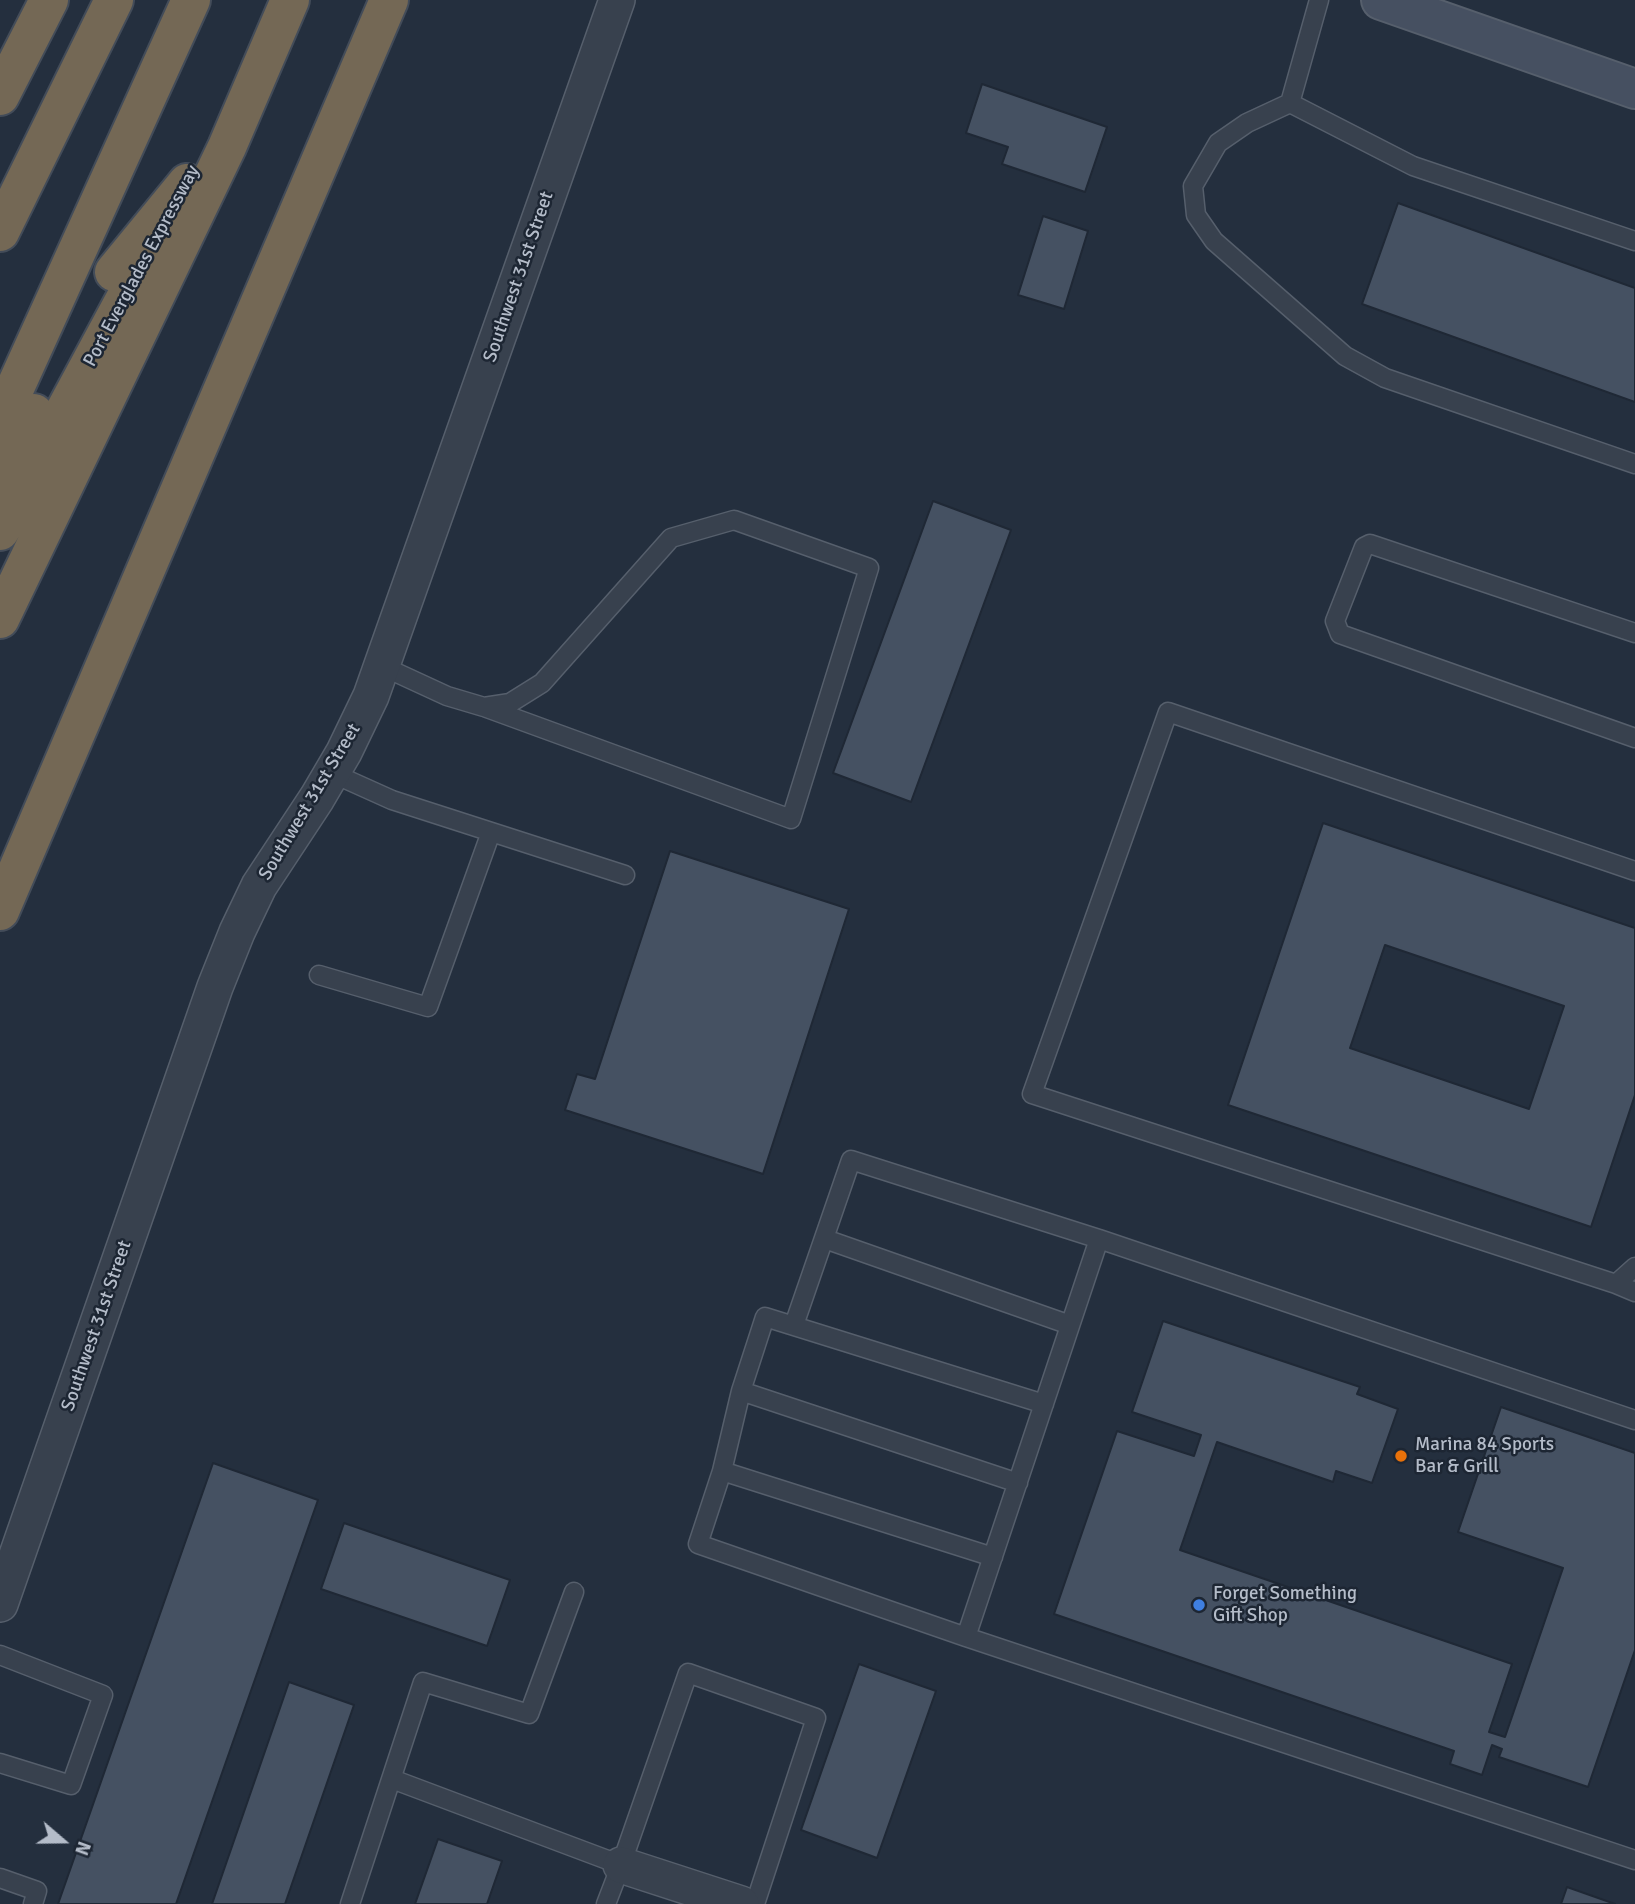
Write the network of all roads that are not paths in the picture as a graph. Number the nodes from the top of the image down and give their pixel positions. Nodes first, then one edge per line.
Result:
1 (49, 0) edge
2 (114, 0) edge
3 (191, 0) edge
4 (280, 0) edge
5 (290, 0) edge
6 (388, 0) edge
7 (617, 0) edge
8 (1319, 0) edge
9 (1381, 0) edge
10 (1635, 89) edge
11 (0, 96) edge
12 (1290, 103) junction
13 (187, 183) junction
14 (0, 232) edge
15 (1635, 241) edge
16 (0, 431) edge
17 (1635, 464) edge
18 (0, 472) edge
19 (0, 531) edge
20 (0, 619) edge
21 (1635, 633) edge
22 (382, 666) junction
23 (484, 707) junction
24 (1635, 738) edge
25 (332, 773) junction
26 (491, 832) junction
27 (1635, 871) edge
28 (625, 875) dead end
29 (0, 911) edge
30 (319, 975) dead end
31 (825, 1239) junction
32 (1099, 1239) junction
33 (1635, 1267) edge
34 (1616, 1284) junction
35 (1635, 1292) edge
36 (794, 1325) junction
37 (1070, 1325) junction
38 (741, 1391) junction
39 (1044, 1404) junction
40 (1635, 1420) edge
41 (722, 1471) junction
42 (1018, 1483) junction
43 (993, 1557) junction
44 (574, 1592) dead end
45 (0, 1604) edge
46 (965, 1637) junction
47 (0, 1655) edge
48 (0, 1763) edge
49 (392, 1779) junction
50 (1635, 1860) edge
51 (621, 1865) junction
52 (0, 1878) edge
53 (33, 1904) edge
54 (350, 1904) edge
55 (606, 1904) edge
56 (741, 1904) edge
57 (755, 1904) edge

1 - 11 highway
2 - 14 highway
3 - 16 highway
4 - 13 highway, Port Everglades Expressway
5 - 20 highway
6 - 29 highway
7 - 22 street, Southwest 31st Street
8 - 12 lane
9 - 10 street
12 - 15 lane
12 - 17 lane
13 - 18 highway
13 - 19 highway, Port Everglades Expressway
21 - 24 lane
22 - 23 lane
22 - 25 street, Southwest 31st Street
23 - 23 lane
25 - 26 lane
25 - 45 street, Southwest 31st Street
26 - 28 lane
26 - 30 lane
27 - 34 lane
31 - 32 lane
31 - 36 lane
31 - 37 lane
32 - 37 lane
32 - 40 lane
33 - 34 lane
34 - 35 lane
36 - 38 lane
36 - 39 lane
37 - 39 lane
38 - 41 lane
38 - 42 lane
39 - 42 lane
41 - 43 lane
41 - 46 lane
42 - 43 lane
43 - 46 lane
44 - 49 lane
46 - 50 lane
47 - 48 lane
49 - 51 lane
49 - 54 lane
51 - 55 lane
51 - 56 street
51 - 57 lane
52 - 53 lane

